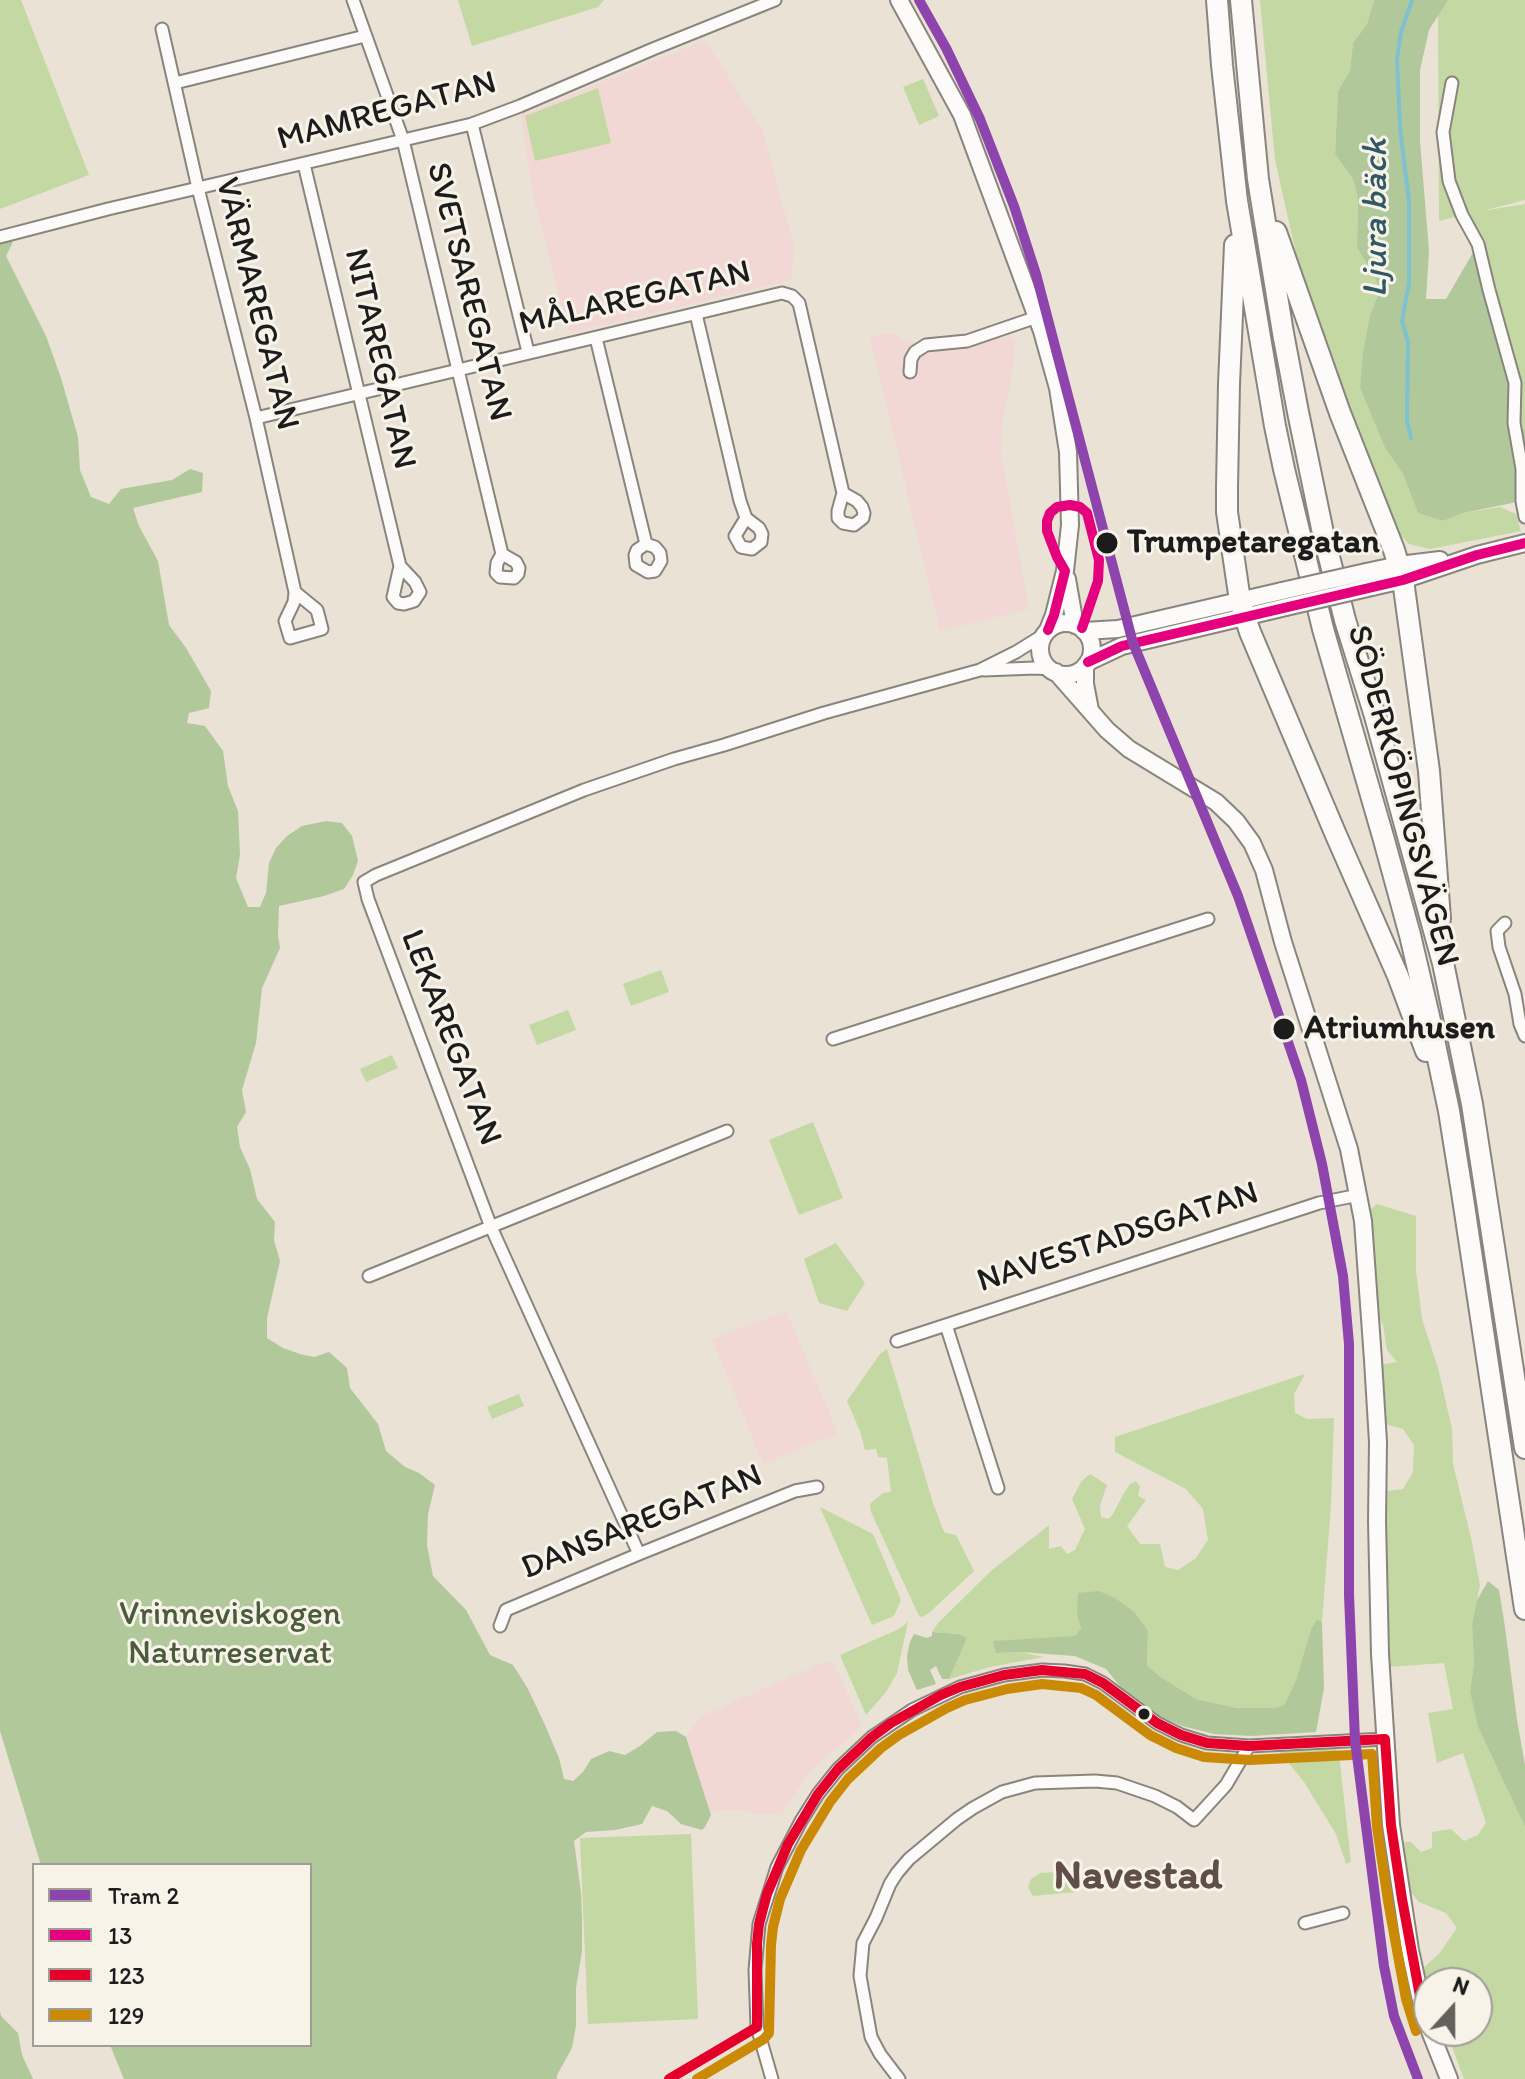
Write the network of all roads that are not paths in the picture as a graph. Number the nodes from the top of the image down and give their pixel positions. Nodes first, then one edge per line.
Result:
1 (353, 0) edge
2 (775, 0) edge
3 (899, 0) edge
4 (1217, 0) edge
5 (1241, 0) edge
6 (162, 29) dead end
7 (365, 36) junction
8 (175, 83) junction
9 (1452, 83) dead end
10 (472, 124) junction
11 (403, 140) junction
12 (304, 164) junction
13 (1258, 179) junction
14 (198, 188) junction
15 (1237, 201) junction
16 (0, 237) edge
17 (696, 314) junction
18 (1037, 317) junction
19 (596, 338) junction
20 (528, 352) junction
21 (458, 370) junction
22 (910, 372) dead end
23 (358, 393) junction
24 (256, 418) junction
25 (843, 493) dead end
26 (1525, 517) edge
27 (746, 518) dead end
28 (1525, 543) edge
29 (646, 544) dead end
30 (502, 554) dead end
31 (400, 566) dead end
32 (1065, 571) junction
33 (1401, 573) junction
34 (295, 592) dead end
35 (1243, 609) junction
36 (1080, 628) junction
37 (1047, 632) junction
38 (1087, 664) junction
39 (980, 670) junction
40 (1053, 671) junction
41 (1091, 712) junction
42 (1208, 919) dead end
43 (1505, 923) dead end
44 (1443, 963) junction
45 (1525, 1036) edge
46 (833, 1039) dead end
47 (1449, 1111) junction
48 (727, 1131) dead end
49 (1359, 1195) junction
50 (491, 1227) junction
51 (369, 1276) dead end
52 (946, 1325) junction
53 (897, 1341) dead end
54 (1525, 1448) edge
55 (817, 1487) dead end
56 (998, 1488) dead end
57 (639, 1554) junction
58 (1525, 1609) edge
59 (500, 1626) dead end
60 (1385, 1739) junction
61 (1249, 1746) junction
62 (1343, 1913) dead end
63 (1305, 1923) dead end
64 (1415, 1967) edge
65 (1437, 2047) edge
66 (772, 2079) edge
67 (899, 2079) edge
68 (1449, 2079) edge

1 - 7 street, SVETSAREGATAN
2 - 10 street, MAMREGATAN
3 - 18 street
4 - 15 highway, SÖDERKÖPINGSVÄGEN
5 - 13 highway, SÖDERKÖPINGSVÄGEN
6 - 8 street, VÄRMAREGATAN
7 - 8 street
7 - 11 street, SVETSAREGATAN
8 - 14 street, VÄRMAREGATAN
9 - 26 street
10 - 11 street, MAMREGATAN
10 - 20 street
11 - 12 street, MAMREGATAN
11 - 21 street, SVETSAREGATAN
12 - 14 street, MAMREGATAN
12 - 23 street, NITAREGATAN
13 - 33 highway
13 - 44 highway, SÖDERKÖPINGSVÄGEN
14 - 16 street, MAMREGATAN
14 - 24 street, VÄRMAREGATAN
15 - 35 highway
15 - 47 highway, SÖDERKÖPINGSVÄGEN
17 - 19 street, MÅLAREGATAN
17 - 25 street, MÅLAREGATAN
17 - 27 street
18 - 22 street
18 - 32 street
19 - 20 street, MÅLAREGATAN
19 - 29 street
20 - 21 street, MÅLAREGATAN
21 - 23 street, MÅLAREGATAN
21 - 30 street, SVETSAREGATAN
23 - 24 street, MÅLAREGATAN
23 - 31 street, NITAREGATAN
24 - 34 street, VÄRMAREGATAN
28 - 33 street
32 - 36 street
32 - 37 street
33 - 35 street, bridge
33 - 44 highway
35 - 36 street
35 - 38 street
35 - 47 highway
36 - 37 street
36 - 38 street
37 - 39 street
37 - 40 street
38 - 40 street
38 - 41 street
39 - 40 street
39 - 50 street, LEKAREGATAN
40 - 41 street
41 - 49 street
42 - 46 street
43 - 45 street
44 - 54 highway, SÖDERKÖPINGSVÄGEN
47 - 58 highway, SÖDERKÖPINGSVÄGEN
48 - 50 street
49 - 52 street, NAVESTADSGATAN
49 - 60 street
50 - 51 street
50 - 57 street, LEKAREGATAN
52 - 53 street, NAVESTADSGATAN
52 - 56 street
55 - 57 street, DANSAREGATAN
57 - 59 street, DANSAREGATAN
60 - 61 street
60 - 64 street
61 - 66 street
61 - 67 street
62 - 63 street
65 - 68 street

